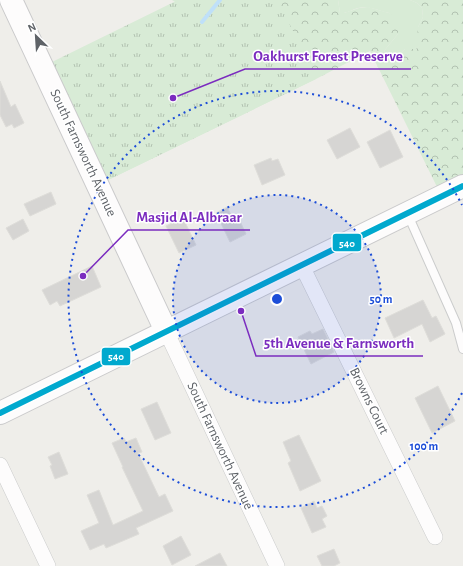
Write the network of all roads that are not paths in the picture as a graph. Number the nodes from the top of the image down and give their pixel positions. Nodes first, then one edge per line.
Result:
1 (11, 0) edge
2 (463, 186) edge
3 (407, 214) junction
4 (302, 266) junction
5 (166, 331) junction
6 (463, 349) edge
7 (0, 413) edge
8 (0, 465) edge
9 (435, 537) dead end
10 (48, 566) edge
11 (277, 566) edge

1 - 5 street, South Farnsworth Avenue
2 - 3 street
3 - 4 street
3 - 6 lane
4 - 5 street
4 - 9 street, Browns Court
5 - 7 street
5 - 11 street, South Farnsworth Avenue
8 - 10 street

